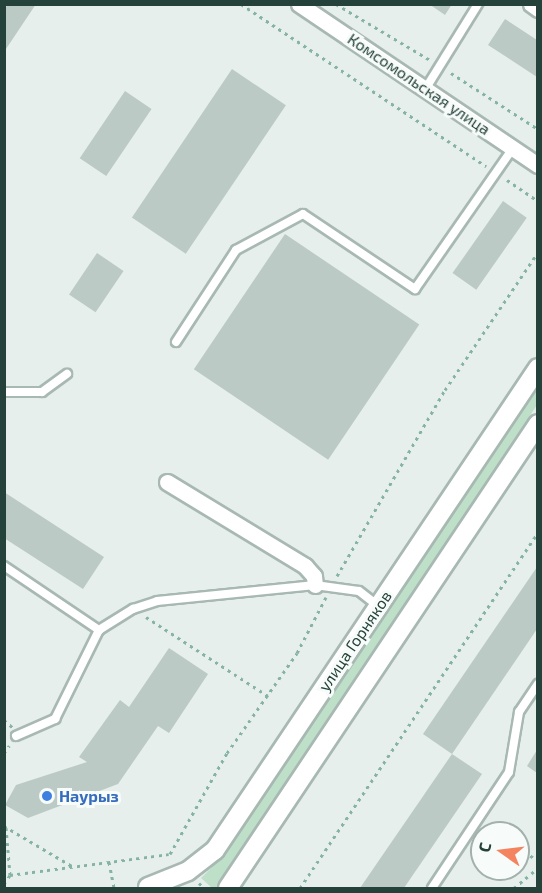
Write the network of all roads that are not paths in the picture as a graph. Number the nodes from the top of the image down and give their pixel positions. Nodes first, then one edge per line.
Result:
1 (299, 4) edge
2 (478, 4) edge
3 (531, 4) edge
4 (537, 9) edge
5 (426, 88) junction
6 (513, 148) junction
7 (537, 165) edge
8 (176, 342) dead end
9 (537, 368) edge
10 (67, 374) dead end
11 (4, 392) edge
12 (537, 424) edge
13 (167, 482) dead end
14 (4, 566) edge
15 (315, 585) junction
16 (378, 606) junction
17 (99, 630) junction
18 (537, 684) edge
19 (16, 736) dead end
20 (149, 888) edge
21 (228, 888) edge
22 (432, 888) edge

1 - 5 street, Комсомольская улица
2 - 5 lane
3 - 4 street
5 - 6 street, Комсомольская улица
6 - 7 street, Комсомольская улица
6 - 8 lane
9 - 16 street, улица Горняков
10 - 11 lane
12 - 21 street, улица Горняков
13 - 15 street
14 - 17 lane
15 - 16 lane
15 - 17 lane
16 - 20 street, улица Горняков
17 - 19 lane
18 - 22 lane

